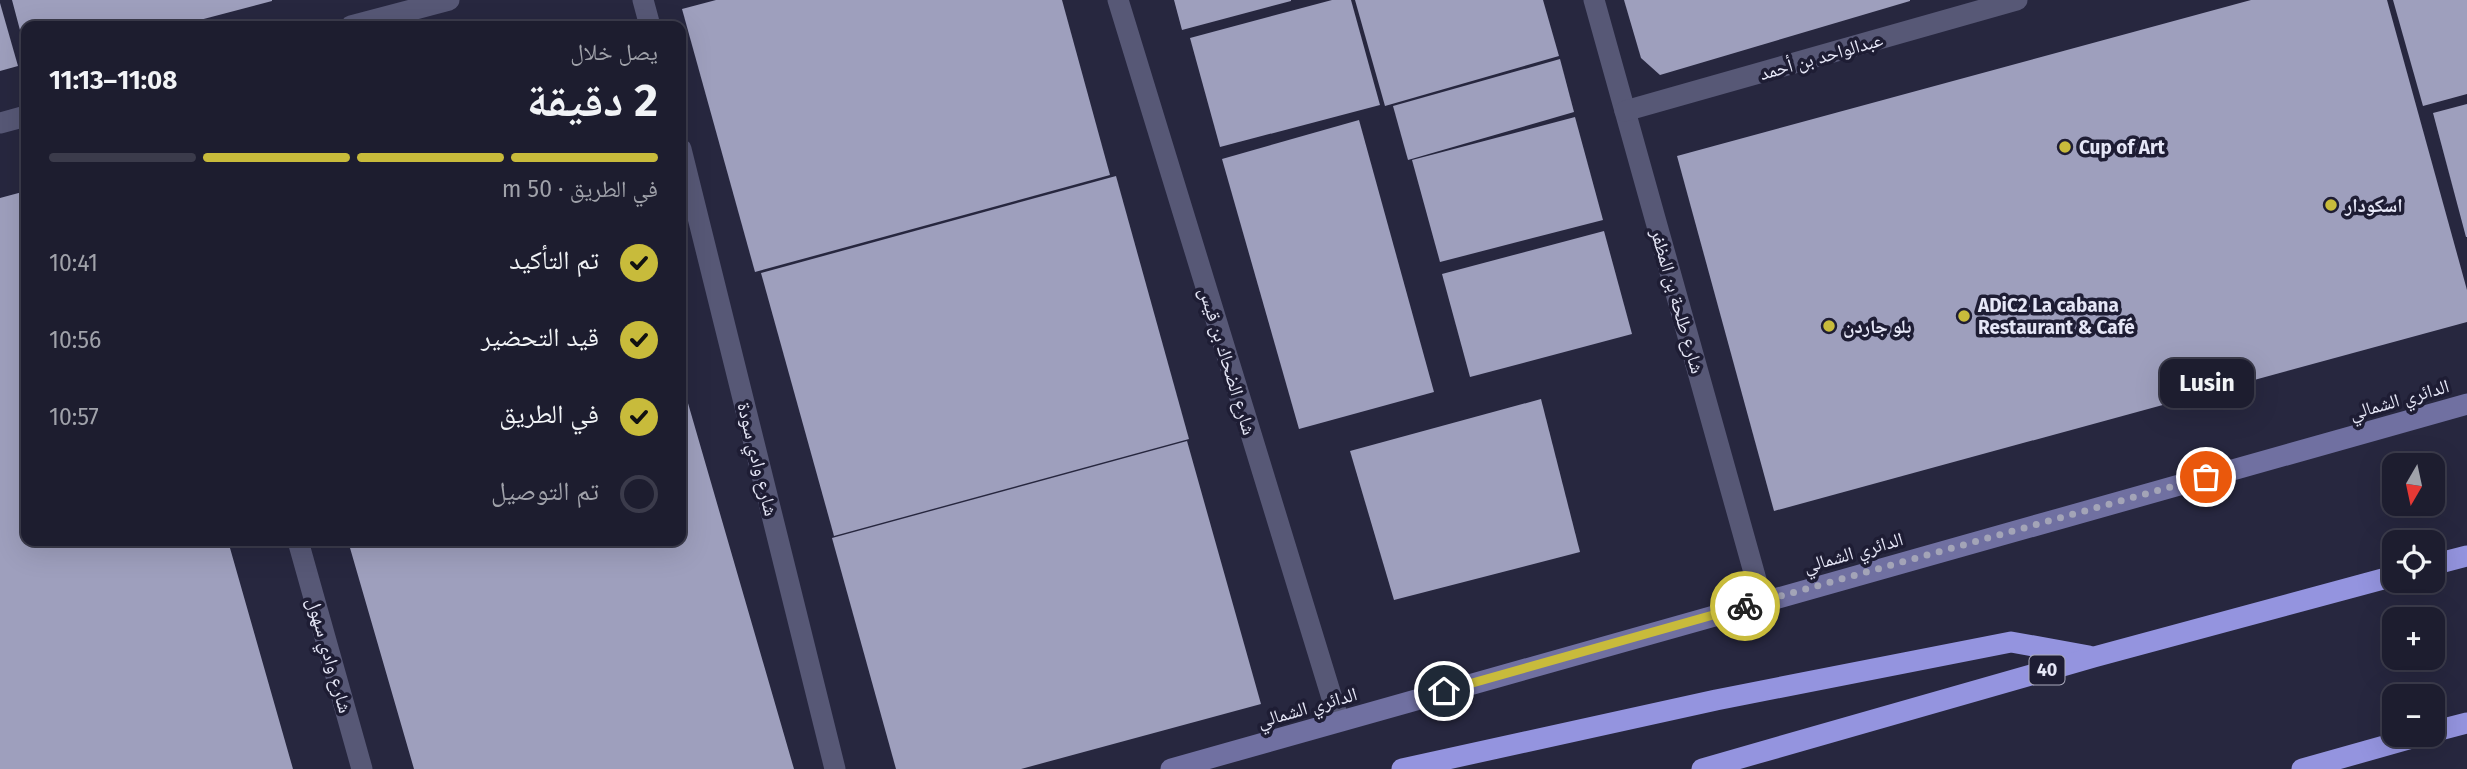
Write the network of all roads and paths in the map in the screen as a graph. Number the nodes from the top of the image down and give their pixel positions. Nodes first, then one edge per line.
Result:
1 (449, 0) edge
2 (643, 0) edge
3 (1118, 0) edge
4 (1594, 0) edge
5 (2017, 0) edge
6 (386, 8) edge
7 (361, 21) edge
8 (649, 21) edge
9 (1625, 111) junction
10 (21, 117) edge
11 (0, 123) edge
12 (686, 169) edge
13 (2467, 404) edge
14 (299, 546) edge
15 (2467, 556) edge
16 (2445, 562) edge
17 (2382, 579) edge
18 (1762, 601) junction
19 (2094, 657) junction
20 (1339, 722) junction
21 (2467, 723) edge
22 (2445, 729) edge
23 (2382, 747) edge
24 (362, 769) edge
25 (835, 769) edge
26 (1171, 769) edge
27 (1402, 769) edge
28 (1702, 769) edge
29 (2302, 769) edge

1 - 6 street
2 - 8 street
3 - 20 street, شارع الضحاك بن قيس
4 - 9 street, شارع طلحة بن المظفر
5 - 9 street, عبدالواحد بن أحمد
6 - 7 street
9 - 18 street, شارع طلحة بن المظفر
10 - 11 street
12 - 25 street, شارع وادي سودة
13 - 18 main road, الدائري الشمالي
14 - 24 street, شارع وادي سهول
15 - 16 highway
17 - 19 highway, 40
18 - 20 main road, الدائري الشمالي
19 - 27 highway
19 - 28 highway, 40
20 - 26 main road, الدائري الشمالي
21 - 22 highway
23 - 29 highway

